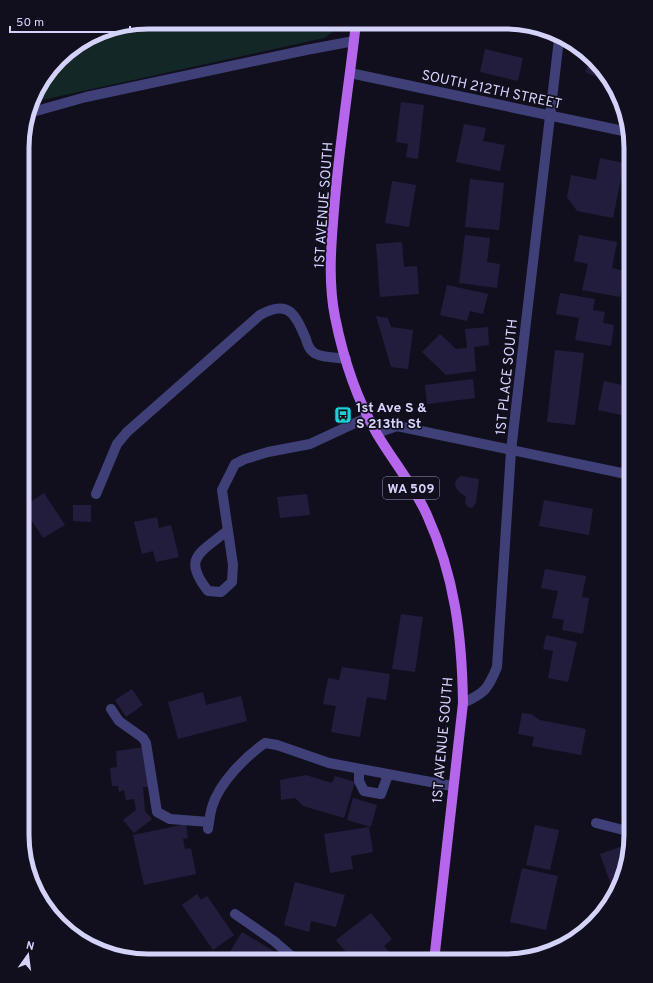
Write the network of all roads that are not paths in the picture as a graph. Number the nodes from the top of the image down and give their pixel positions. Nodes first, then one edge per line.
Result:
1 (355, 29) edge
2 (354, 41) junction
3 (559, 42) edge
4 (350, 73) junction
5 (35, 111) edge
6 (549, 116) junction
7 (623, 131) edge
8 (346, 359) junction
9 (368, 417) junction
10 (377, 433) junction
11 (512, 451) junction
12 (624, 474) edge
13 (96, 494) dead end
14 (228, 530) junction
15 (463, 703) junction
16 (111, 709) dead end
17 (359, 770) junction
18 (388, 775) junction
19 (452, 786) junction
20 (596, 823) dead end
21 (624, 830) edge
22 (235, 914) dead end
23 (289, 954) edge
24 (435, 954) edge

1 - 2 main road, 1ST AVENUE SOUTH / WA 509
2 - 4 main road, 1ST AVENUE SOUTH / WA 509
2 - 5 street
3 - 6 street, 1ST PLACE SOUTH
4 - 6 street, SOUTH 212TH STREET
4 - 8 main road, 1ST AVENUE SOUTH / WA 509
6 - 7 street, SOUTH 212TH STREET
6 - 11 street, 1ST PLACE SOUTH
8 - 9 main road, 1ST AVENUE SOUTH / WA 509
8 - 13 street
9 - 10 main road, 1ST AVENUE SOUTH / WA 509
9 - 14 street
10 - 11 street
10 - 15 main road, 1ST AVENUE SOUTH / WA 509
11 - 12 street
11 - 15 street, 1ST PLACE SOUTH
14 - 14 street
15 - 19 main road, 1ST AVENUE SOUTH / WA 509
16 - 17 street
17 - 18 street
17 - 18 street
18 - 19 street
19 - 24 main road, 1ST AVENUE SOUTH / WA 509
20 - 21 street
22 - 23 street

